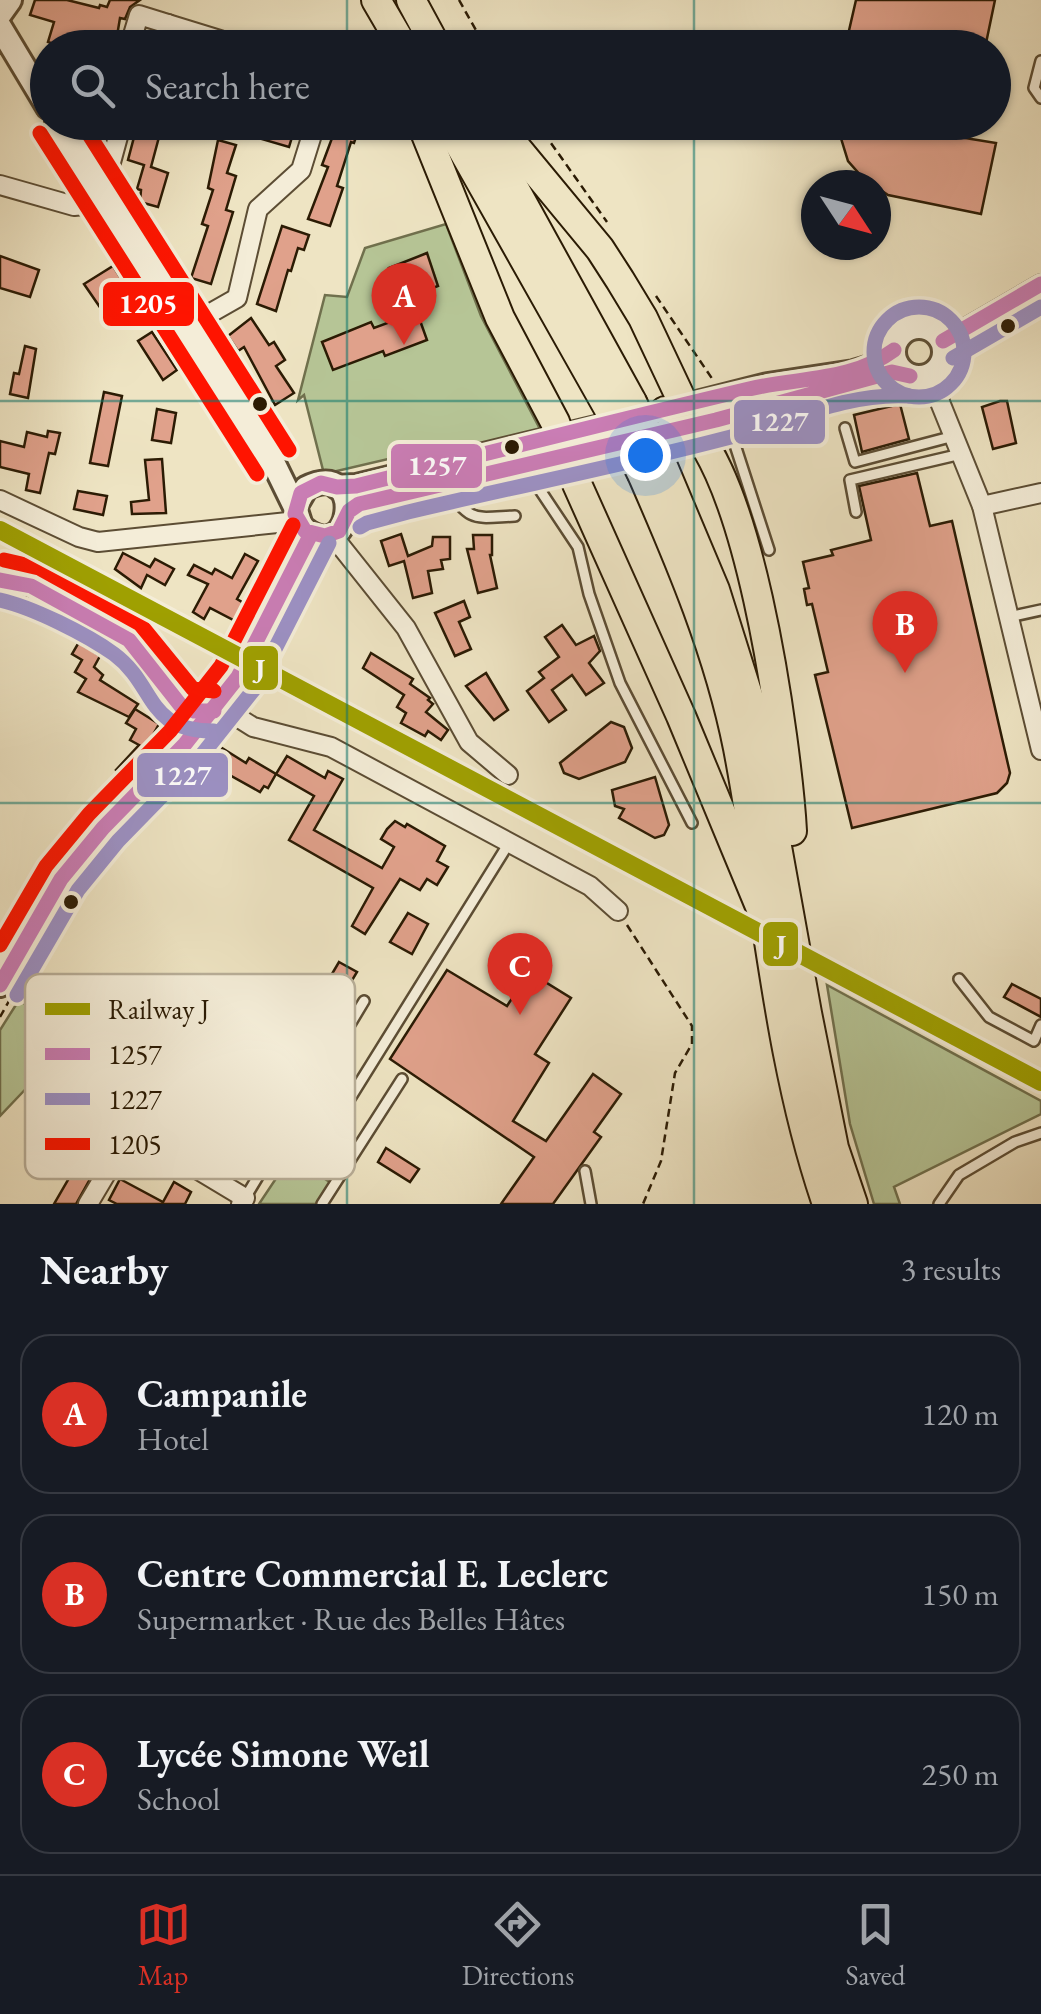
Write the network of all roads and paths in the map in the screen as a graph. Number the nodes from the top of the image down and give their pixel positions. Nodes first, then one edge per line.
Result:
1 (10, 0) edge
2 (364, 0) edge
3 (376, 0) edge
4 (411, 0) edge
5 (459, 0) edge
6 (152, 9) edge
7 (168, 24) junction
8 (0, 26) edge
9 (134, 30) edge
10 (166, 30) edge
11 (188, 30) edge
12 (378, 30) edge
13 (394, 30) edge
14 (427, 30) edge
15 (476, 30) edge
16 (1041, 61) edge
17 (30, 76) edge
18 (1041, 98) edge
19 (68, 140) edge
20 (117, 140) edge
21 (310, 140) edge
22 (428, 140) edge
23 (458, 140) edge
24 (487, 140) edge
25 (511, 140) edge
26 (93, 182) junction
27 (0, 185) edge
28 (106, 203) junction
29 (1041, 284) edge
30 (186, 327) junction
31 (943, 341) junction
32 (894, 350) junction
33 (919, 376) junction
34 (621, 407) junction
35 (689, 416) junction
36 (846, 428) dead end
37 (958, 445) junction
38 (572, 451) junction
39 (515, 456) junction
40 (652, 469) junction
41 (439, 474) junction
42 (337, 487) junction
43 (1041, 493) edge
44 (0, 500) edge
45 (982, 506) junction
46 (349, 511) junction
47 (856, 512) dead end
48 (516, 516) dead end
49 (308, 517) junction
50 (769, 550) dead end
51 (0, 580) edge
52 (1041, 610) edge
53 (1008, 617) junction
54 (181, 706) junction
55 (1036, 709) edge
56 (214, 711) junction
57 (186, 744) junction
58 (1041, 750) edge
59 (508, 775) dead end
60 (692, 823) dead end
61 (509, 842) junction
62 (42, 907) junction
63 (618, 912) joint
64 (764, 916) junction
65 (795, 932) junction
66 (0, 960) edge
67 (959, 979) dead end
68 (5, 993) edge
69 (364, 1000) dead end
70 (794, 1009) junction
71 (355, 1015) edge
72 (0, 1017) edge
73 (1041, 1025) edge
74 (402, 1080) dead end
75 (355, 1089) edge
76 (1041, 1133) edge
77 (355, 1153) edge
78 (585, 1170) dead end
79 (103, 1179) edge
80 (209, 1179) edge
81 (256, 1179) edge
82 (338, 1179) edge
83 (243, 1201) edge
84 (88, 1204) edge
85 (322, 1204) edge
86 (591, 1204) edge
87 (643, 1204) edge
88 (828, 1204) edge
89 (853, 1204) edge
90 (939, 1204) edge

1 - 8 street
2 - 12 main road
3 - 13 main road
4 - 14 main road
5 - 15 path
6 - 7 street
6 - 9 street
7 - 10 street
7 - 11 street
8 - 17 street
16 - 18 lane
19 - 26 street
20 - 26 street
21 - 30 street
22 - 38 main road
23 - 34 main road
24 - 34 main road
25 - 35 main road
26 - 28 street
27 - 28 street
28 - 30 street
29 - 31 street
30 - 49 street
31 - 32 street
31 - 33 street
32 - 33 street
32 - 35 street
33 - 35 street
33 - 37 street
34 - 40 main road, bridge
35 - 38 main road
35 - 50 lane
35 - 65 main road
36 - 37 lane
37 - 45 street
37 - 47 lane
38 - 39 street
38 - 64 main road
39 - 41 street
39 - 60 lane
40 - 64 main road
40 - 65 main road
41 - 42 street
41 - 46 street
41 - 48 lane
42 - 46 street
42 - 49 street
43 - 45 street
44 - 49 street
45 - 53 street
46 - 49 street
49 - 56 street
49 - 59 street
51 - 54 street
52 - 53 lane
53 - 55 street
54 - 56 street
54 - 57 street
55 - 58 street
56 - 57 street
56 - 61 street
57 - 62 street
61 - 63 street
61 - 75 lane
62 - 66 lane
62 - 68 street
63 - 87 path
64 - 70 main road
65 - 70 main road
67 - 73 lane
68 - 72 path
69 - 71 lane
70 - 88 main road
70 - 89 main road
74 - 77 lane
76 - 90 lane
78 - 86 lane
79 - 84 street
80 - 83 street
81 - 83 lane
82 - 85 lane

